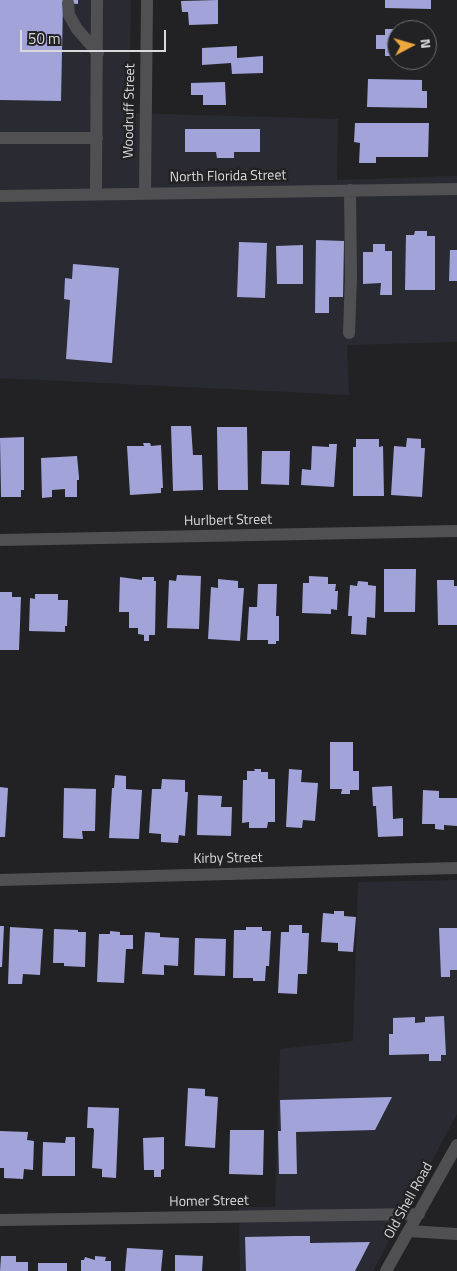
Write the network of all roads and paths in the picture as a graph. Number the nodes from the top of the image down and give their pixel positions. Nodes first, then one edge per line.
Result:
1 (97, 0) edge
2 (147, 0) edge
3 (68, 3) dead end
4 (98, 54) junction
5 (0, 138) edge
6 (97, 138) junction
7 (457, 188) edge
8 (350, 190) junction
9 (144, 193) junction
10 (96, 194) junction
11 (0, 196) edge
12 (348, 333) dead end
13 (457, 531) edge
14 (0, 540) edge
15 (457, 868) edge
16 (0, 880) edge
17 (457, 1145) edge
18 (419, 1214) junction
19 (0, 1220) edge
20 (409, 1231) junction
21 (457, 1234) edge
22 (386, 1271) edge

1 - 4 street
2 - 9 street, Woodruff Street
3 - 4 street
4 - 6 street
5 - 6 street
6 - 10 street
7 - 8 street, North Florida Street
8 - 9 street, North Florida Street
8 - 12 street
9 - 10 street, North Florida Street
10 - 11 street, North Florida Street
13 - 14 street, Hurlbert Street
15 - 16 street, Kirby Street
17 - 18 street, Old Shell Road
18 - 19 street, Homer Street
18 - 20 street, Old Shell Road
20 - 21 street
20 - 22 street, Old Shell Road

